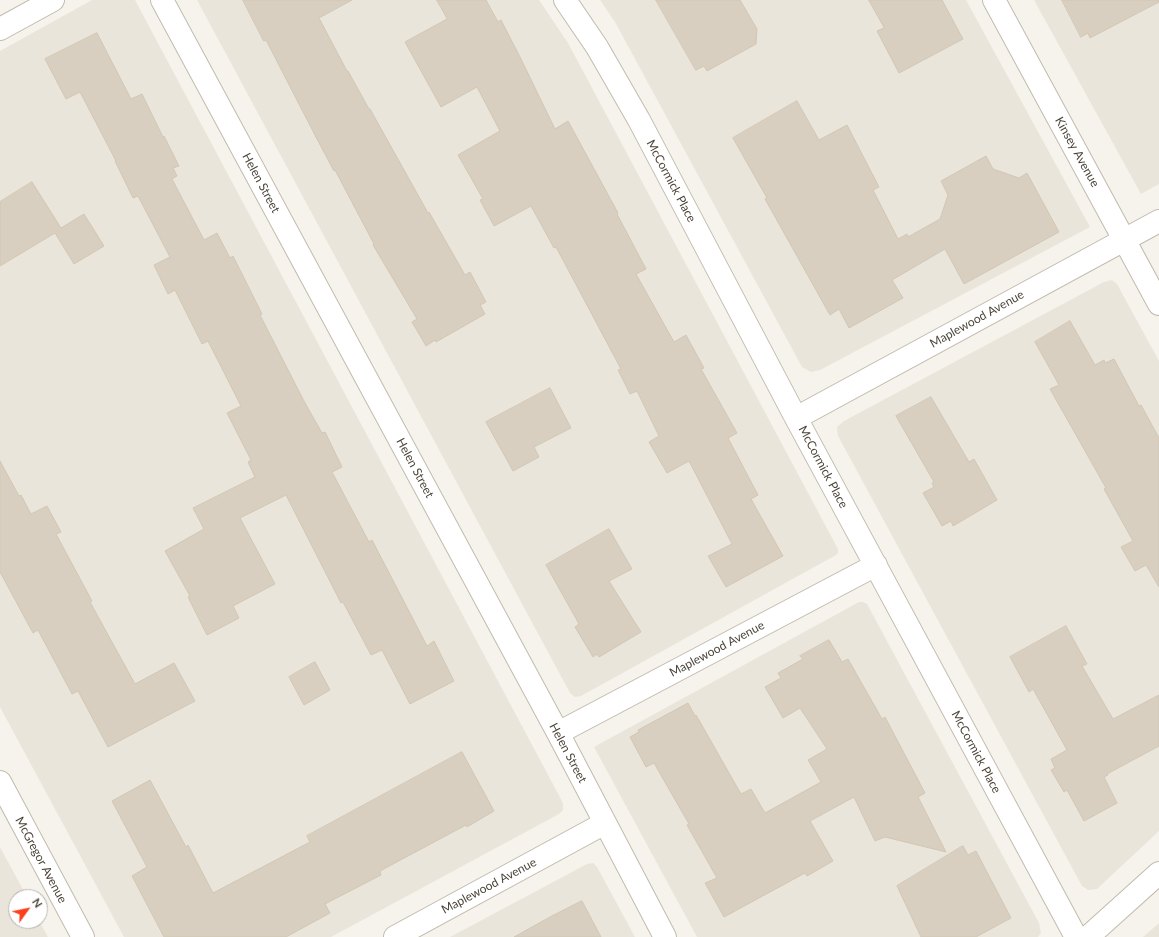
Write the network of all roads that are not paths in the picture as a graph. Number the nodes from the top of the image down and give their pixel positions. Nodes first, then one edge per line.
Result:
1 (53, 0) edge
2 (162, 0) edge
3 (565, 0) edge
4 (994, 0) edge
5 (0, 29) edge
6 (1159, 221) edge
7 (1125, 239) junction
8 (1159, 304) edge
9 (796, 418) junction
10 (876, 565) junction
11 (558, 734) junction
12 (0, 782) edge
13 (605, 824) junction
14 (1159, 872) edge
15 (82, 937) edge
16 (395, 937) edge
17 (665, 937) edge
18 (1076, 937) edge
19 (1088, 937) edge

1 - 5 street
2 - 11 street, Helen Street
3 - 9 street, McCormick Place
4 - 7 street, Kinsey Avenue
6 - 7 street, Maplewood Avenue
7 - 8 street, Kinsey Avenue
7 - 9 street, Maplewood Avenue
9 - 10 street, McCormick Place
10 - 11 street, Maplewood Avenue
10 - 18 street, McCormick Place
11 - 13 street, Helen Street
12 - 15 street, McGregor Avenue
13 - 16 street, Maplewood Avenue
13 - 17 street, Helen Street
14 - 19 street

